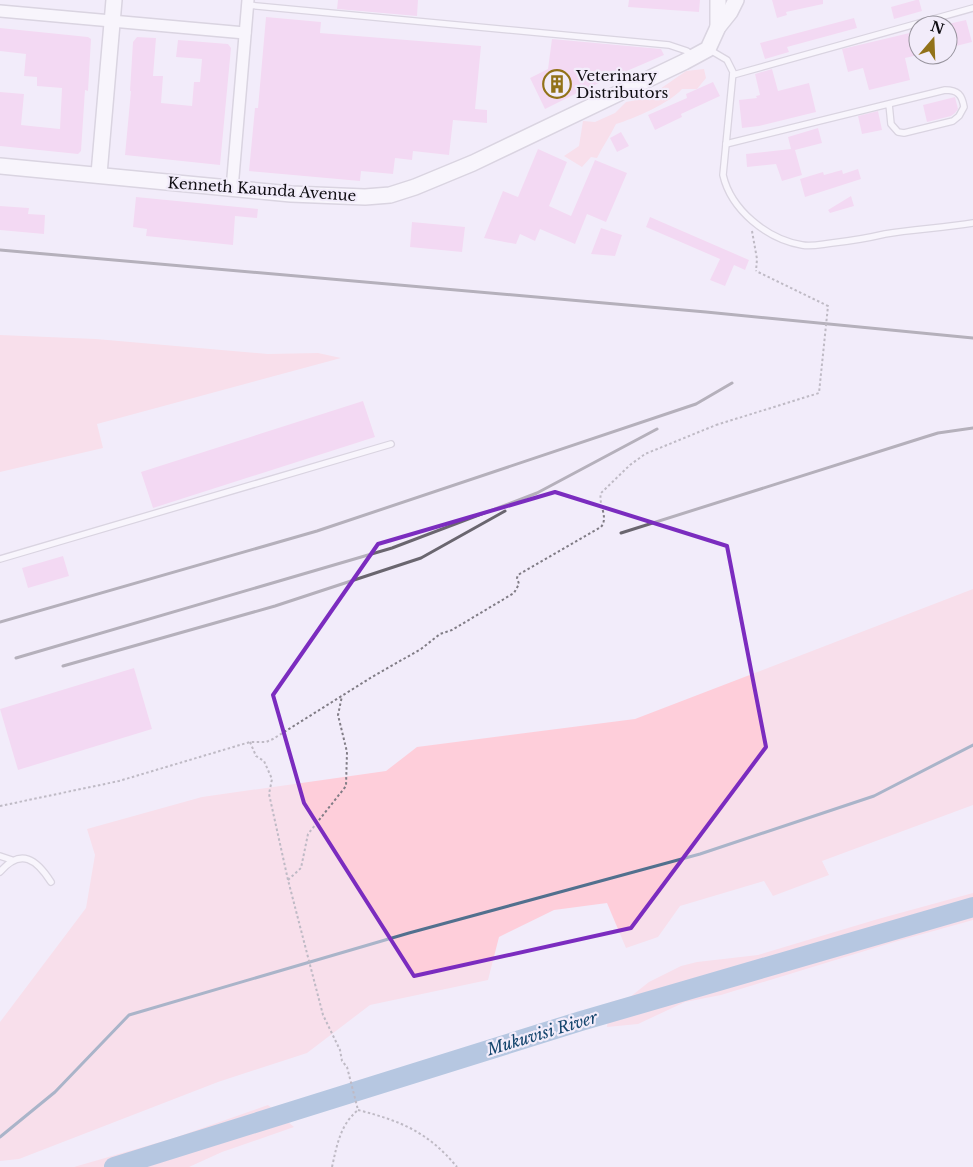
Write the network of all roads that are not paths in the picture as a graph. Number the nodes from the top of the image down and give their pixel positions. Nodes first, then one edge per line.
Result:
1 (114, 0) edge
2 (718, 0) edge
3 (736, 0) edge
4 (248, 2) edge
5 (973, 8) edge
6 (0, 11) edge
7 (113, 21) junction
8 (718, 27) junction
9 (245, 33) junction
10 (708, 49) junction
11 (694, 57) junction
12 (733, 75) junction
13 (888, 104) junction
14 (726, 144) junction
15 (0, 166) edge
16 (99, 174) junction
17 (232, 189) junction
18 (973, 223) edge
19 (391, 444) dead end
20 (0, 559) edge
21 (0, 856) edge
22 (12, 860) junction
23 (0, 872) edge
24 (51, 882) dead end

1 - 7 main road
2 - 8 main road
3 - 8 main road
4 - 9 street
4 - 11 lane
5 - 12 lane
6 - 7 street
7 - 9 street
7 - 16 main road
8 - 10 main road
9 - 17 street
10 - 11 main road, Kenneth Kaunda Avenue
10 - 12 lane
11 - 17 main road, Kenneth Kaunda Avenue
12 - 14 lane
13 - 13 lane
13 - 14 lane
14 - 18 lane
15 - 16 main road, Kenneth Kaunda Avenue
16 - 17 main road, Kenneth Kaunda Avenue
19 - 20 lane
21 - 22 lane
22 - 23 lane
22 - 24 lane

